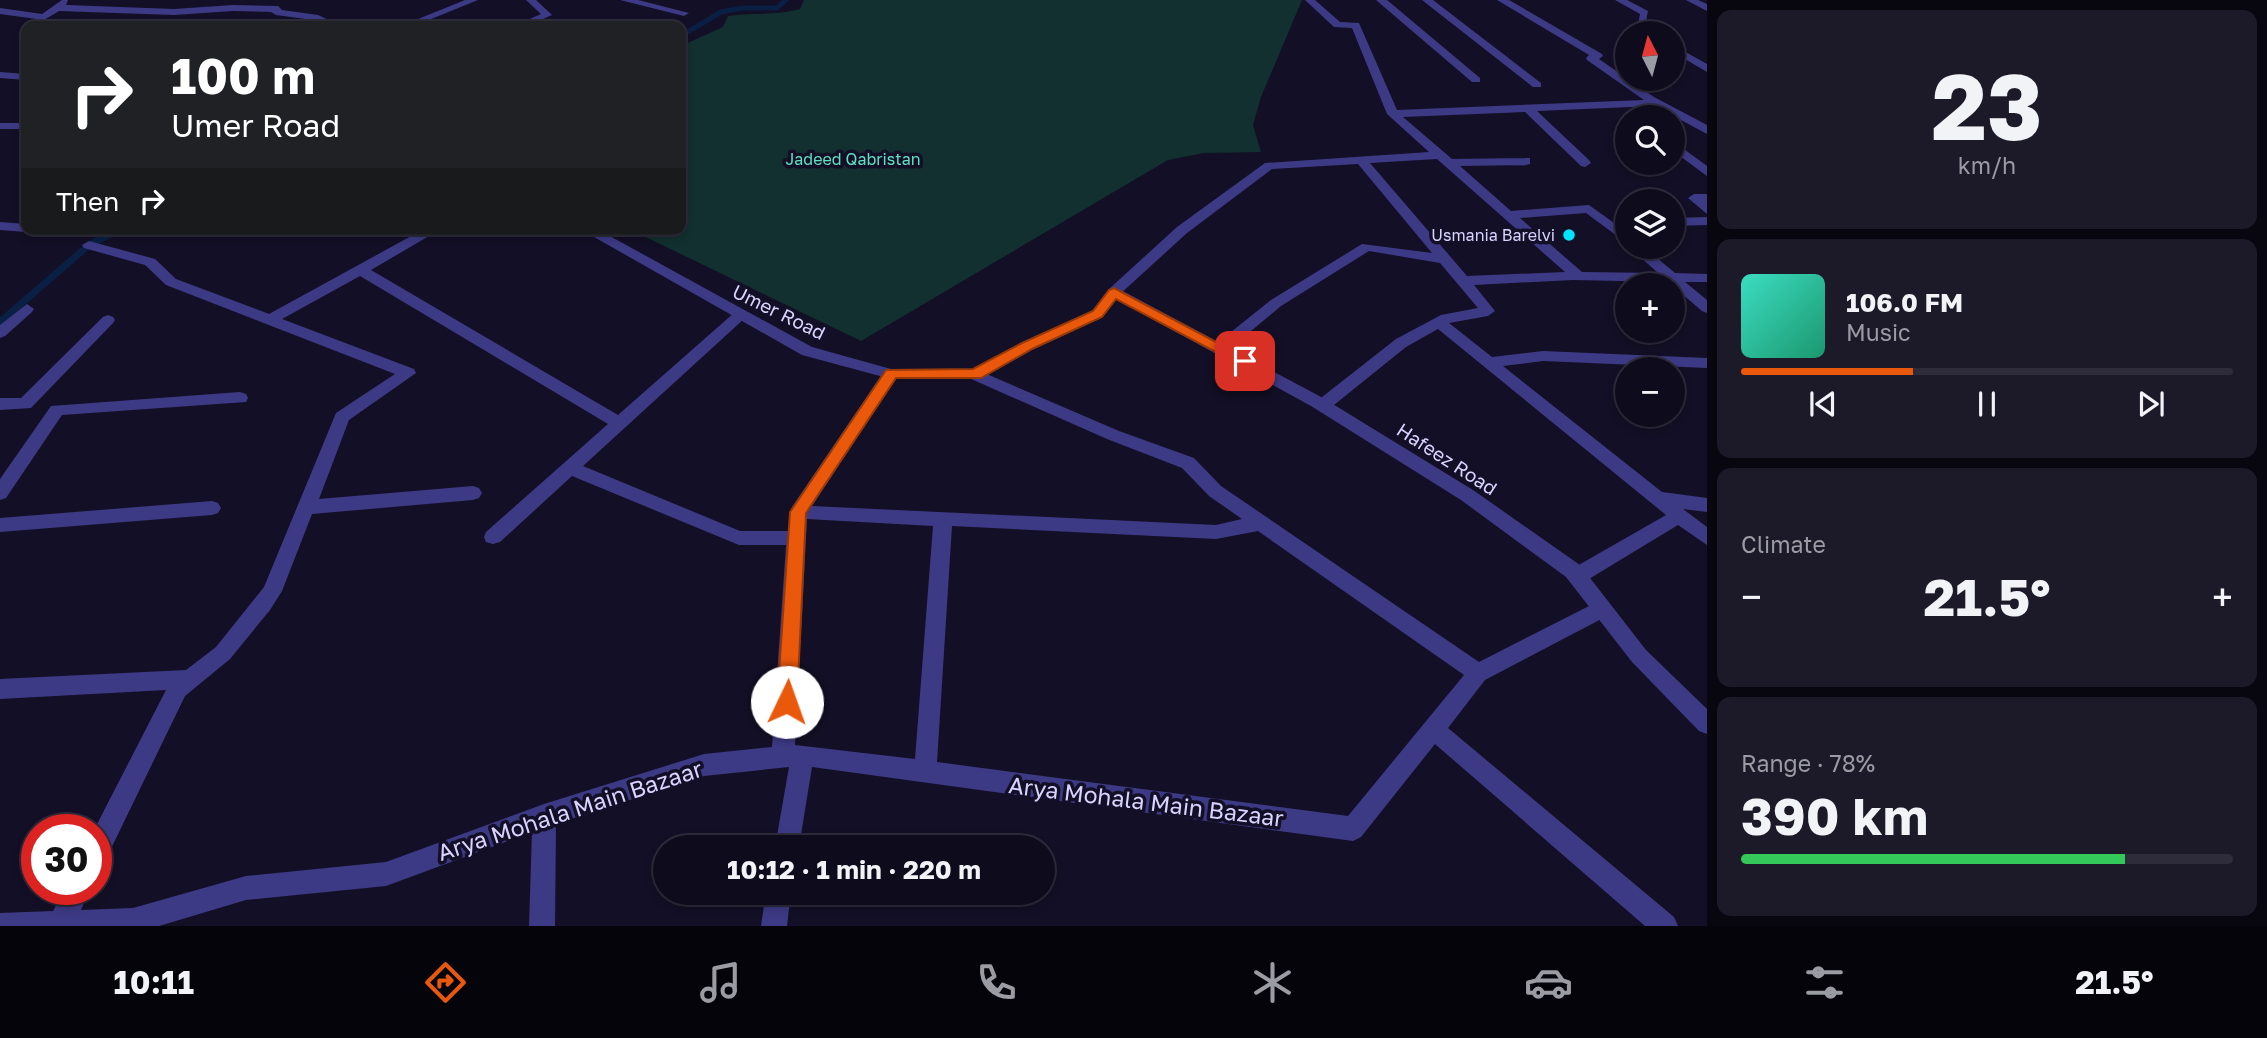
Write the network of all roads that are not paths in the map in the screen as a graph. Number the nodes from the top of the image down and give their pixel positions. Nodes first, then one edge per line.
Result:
1 (68, 0) edge
2 (472, 0) edge
3 (531, 0) edge
4 (625, 0) edge
5 (1310, 0) edge
6 (1381, 0) edge
7 (1427, 0) edge
8 (1502, 0) edge
9 (1619, 0) edge
10 (1691, 0) edge
11 (210, 5) edge
12 (278, 7) edge
13 (56, 8) junction
14 (1707, 8) edge
15 (0, 11) edge
16 (684, 13) dead end
17 (325, 21) edge
18 (418, 21) edge
19 (532, 21) edge
20 (1642, 21) edge
21 (1685, 55) edge
22 (1707, 69) edge
23 (2, 77) edge
24 (21, 77) edge
25 (1476, 80) dead end
26 (1537, 85) dead end
27 (1656, 103) junction
28 (1619, 104) joint
29 (1526, 107) junction
30 (1393, 114) junction
31 (0, 126) edge
32 (21, 126) edge
33 (1707, 130) edge
34 (1685, 155) edge
35 (1445, 159) junction
36 (1361, 160) junction
37 (1527, 161) dead end
38 (1585, 163) dead end
39 (1707, 172) edge
40 (1707, 198) edge
41 (1707, 210) edge
42 (1509, 215) junction
43 (1707, 221) edge
44 (1685, 222) edge
45 (1606, 224) junction
46 (1615, 224) edge
47 (0, 226) edge
48 (21, 228) edge
49 (1615, 231) edge
50 (423, 235) edge
51 (598, 235) edge
52 (89, 245) dead end
53 (1443, 259) junction
54 (1651, 259) edge
55 (359, 269) junction
56 (1669, 273) edge
57 (1579, 276) junction
58 (1615, 276) edge
59 (1685, 277) edge
60 (1707, 278) edge
61 (1461, 281) junction
62 (1685, 287) edge
63 (1114, 292) junction
64 (1707, 308) edge
65 (27, 309) dead end
66 (740, 315) junction
67 (108, 320) dead end
68 (270, 320) junction
69 (1438, 322) junction
70 (0, 333) edge
71 (1221, 348) junction
72 (1490, 362) junction
73 (1707, 363) edge
74 (891, 374) junction
75 (975, 374) junction
76 (240, 398) dead end
77 (0, 404) edge
78 (1322, 405) junction
79 (620, 424) junction
80 (570, 468) junction
81 (0, 493) edge
82 (473, 493) dead end
83 (1656, 498) junction
84 (1707, 505) edge
85 (307, 506) junction
86 (212, 508) dead end
87 (798, 512) junction
88 (1679, 516) junction
89 (943, 519) junction
90 (1261, 523) junction
91 (0, 525) edge
92 (493, 537) dead end
93 (797, 538) junction
94 (1707, 538) edge
95 (1577, 576) junction
96 (1602, 609) junction
97 (1478, 673) junction
98 (186, 679) junction
99 (0, 690) edge
100 (1707, 724) edge
101 (1433, 729) junction
102 (793, 756) junction
103 (925, 773) junction
104 (544, 816) junction
105 (112, 820) edge
106 (788, 835) edge
107 (70, 905) edge
108 (777, 905) edge
109 (61, 923) junction
110 (30, 925) edge
111 (0, 926) edge
112 (542, 926) edge
113 (774, 926) edge
114 (1665, 926) edge

1 - 13 street
2 - 18 street
3 - 19 street
4 - 16 street
5 - 30 street
6 - 25 street
7 - 26 street
8 - 27 street
9 - 20 street
10 - 14 street
11 - 12 street
11 - 13 street
12 - 17 street
13 - 15 street
21 - 22 street
23 - 24 street
27 - 28 street
27 - 33 street
28 - 29 street
29 - 30 street
29 - 38 street
30 - 35 street
31 - 32 street
34 - 39 street
35 - 36 street, Umer Road
35 - 37 street, Umer Road
35 - 42 street
36 - 53 street
36 - 63 street, Umer Road
40 - 41 street
42 - 45 street
42 - 57 street
43 - 44 street
45 - 46 street
45 - 49 street
47 - 48 street
50 - 55 street
51 - 66 street, Umer Road
52 - 68 street
53 - 61 street
53 - 71 street
54 - 56 street
55 - 68 street
55 - 79 street
57 - 58 street
57 - 61 street
59 - 60 street
61 - 69 street
62 - 64 street
63 - 71 street, Hafeez Road
63 - 75 street, Umer Road
65 - 70 street
66 - 74 street, Umer Road
66 - 79 street
67 - 77 street
68 - 85 street
69 - 72 street
69 - 78 street
71 - 78 street, Hafeez Road
72 - 73 street
72 - 83 street
74 - 75 street, Umer Road
74 - 87 street
75 - 90 street
76 - 81 street
78 - 95 street, Hafeez Road
79 - 80 street
80 - 92 street
80 - 93 street
82 - 85 street
83 - 84 street
83 - 88 street
85 - 98 street
86 - 91 street
87 - 89 street
87 - 93 street
88 - 94 street
88 - 95 street
89 - 90 street
89 - 103 street
90 - 97 street
93 - 102 street
95 - 96 street, Hafeez Road
96 - 97 street
96 - 100 street, Hafeez Road
97 - 101 street
98 - 99 street
98 - 105 street
101 - 103 street, Arya Mohala Main Bazaar
101 - 114 street
102 - 103 street, Arya Mohala Main Bazaar
102 - 104 street, Arya Mohala Main Bazaar
102 - 106 street
104 - 109 street, Arya Mohala Main Bazaar
104 - 112 street
107 - 109 street
108 - 113 street
109 - 110 street, Arya Mohala Main Bazaar
110 - 111 street, Arya Mohala Main Bazaar

